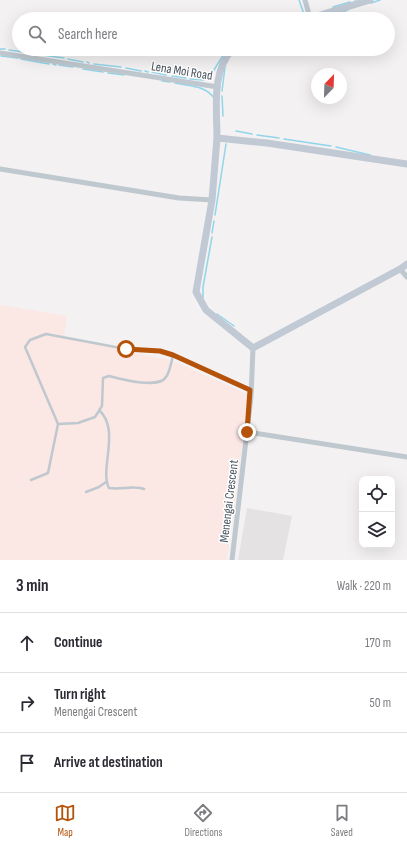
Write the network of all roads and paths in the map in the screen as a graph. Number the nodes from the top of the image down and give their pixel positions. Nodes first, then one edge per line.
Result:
1 (305, 0) edge
2 (370, 0) edge
3 (308, 12) edge
4 (329, 12) edge
5 (0, 54) edge
6 (12, 56) edge
7 (13, 56) edge
8 (227, 56) edge
9 (218, 87) junction
10 (217, 138) junction
11 (407, 164) edge
12 (0, 169) edge
13 (212, 200) junction
14 (407, 264) edge
15 (400, 269) junction
16 (407, 277) edge
17 (253, 348) junction
18 (173, 356) junction
19 (250, 390) junction
20 (99, 410) junction
21 (58, 424) junction
22 (247, 432) junction
23 (407, 456) edge
24 (31, 480) dead end
25 (106, 482) junction
26 (144, 489) dead end
27 (86, 492) dead end
28 (232, 560) edge

1 - 3 street
2 - 4 street
5 - 6 street, Lena Moi Road
7 - 9 street, Lena Moi Road
8 - 9 street
9 - 10 street
10 - 11 street
10 - 13 street
12 - 13 street
13 - 17 street
14 - 15 street
15 - 16 street
15 - 17 street
17 - 19 street, Menengai Crescent
18 - 19 lane
18 - 20 lane
18 - 21 lane
19 - 22 street, Menengai Crescent
20 - 21 lane
20 - 25 lane
21 - 24 lane
22 - 23 street
22 - 28 street, Menengai Crescent
25 - 26 lane
25 - 27 lane

